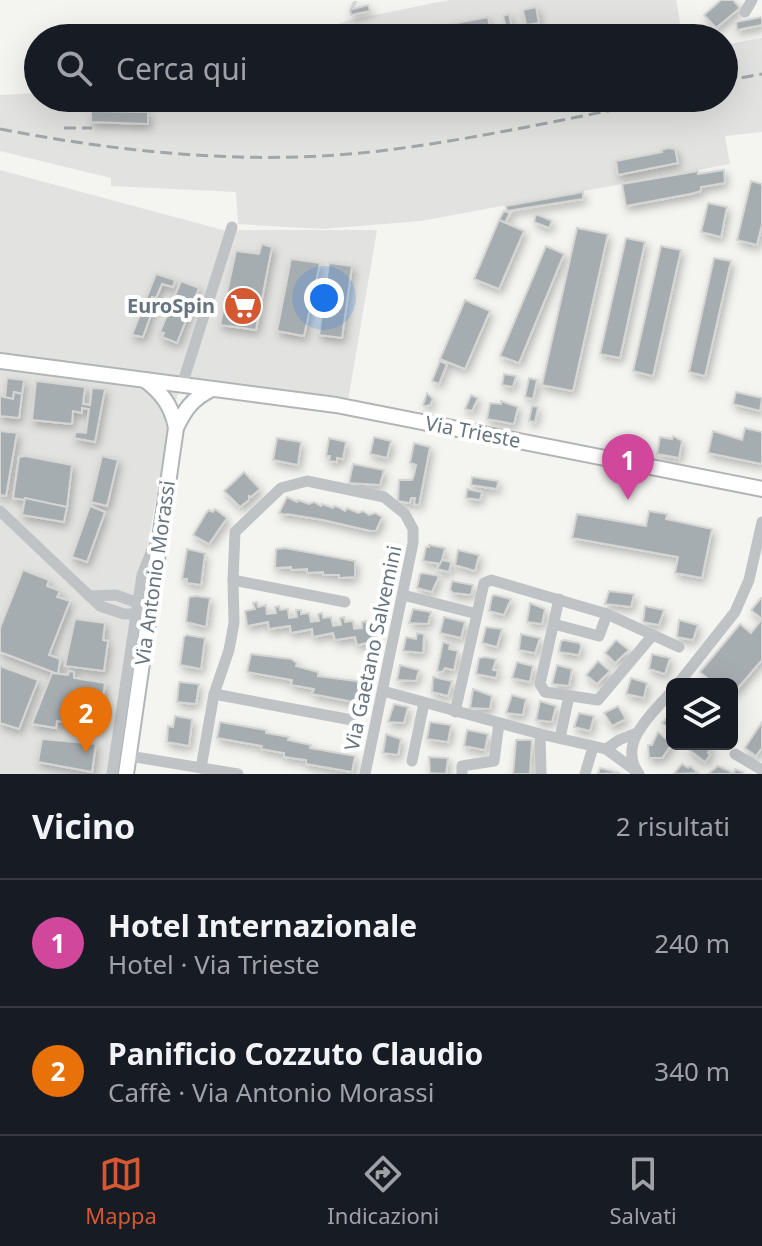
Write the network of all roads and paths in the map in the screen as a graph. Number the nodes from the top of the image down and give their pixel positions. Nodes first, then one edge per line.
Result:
1 (752, 0) edge
2 (745, 12) dead end
3 (232, 227) dead end
4 (0, 361) edge
5 (145, 380) junction
6 (182, 385) junction
7 (213, 389) junction
8 (175, 424) junction
9 (762, 489) edge
10 (0, 511) edge
11 (762, 522) edge
12 (162, 525) junction
13 (233, 580) junction
14 (403, 595) junction
15 (559, 599) junction
16 (345, 602) dead end
17 (137, 609) junction
18 (477, 614) junction
19 (607, 614) junction
20 (554, 624) junction
21 (652, 636) junction
22 (679, 647) dead end
23 (683, 678) edge
24 (383, 691) junction
25 (214, 694) junction
26 (569, 696) junction
27 (666, 698) edge
28 (424, 703) junction
29 (455, 712) junction
30 (352, 720) dead end
31 (499, 723) junction
32 (540, 734) junction
33 (634, 734) junction
34 (560, 738) junction
35 (600, 748) junction
36 (735, 754) dead end
37 (129, 756) junction
38 (412, 761) dead end
39 (201, 768) junction
40 (762, 770) edge
41 (219, 773) edge
42 (638, 773) edge
43 (112, 774) edge
44 (126, 774) edge
45 (238, 774) edge
46 (365, 774) edge
47 (462, 774) edge
48 (541, 774) edge
49 (585, 774) edge

1 - 2 street
3 - 6 street
4 - 5 main road, Via Trieste
5 - 6 main road, Via Trieste
5 - 8 main road
6 - 7 main road, Via Trieste
6 - 8 main road
7 - 8 main road, Via Antonio Morassi
7 - 9 main road, Via Trieste
8 - 12 main road, Via Antonio Morassi
10 - 17 street
11 - 23 street
12 - 17 street
12 - 37 main road, Via Antonio Morassi
13 - 14 street, Via Gaetano Salvemini
13 - 16 street
13 - 25 street
14 - 18 street
14 - 24 street, Via Gaetano Salvemini
15 - 18 street
15 - 19 street
15 - 20 street
17 - 43 street
18 - 29 street
19 - 20 street
19 - 21 street
20 - 26 street
21 - 22 street
21 - 26 street
24 - 28 street
24 - 46 street, Via Gaetano Salvemini
25 - 30 street
25 - 39 street
26 - 34 street
27 - 33 street
28 - 29 street
28 - 38 street
29 - 31 street
31 - 32 street
31 - 47 street
32 - 34 street
32 - 48 street
33 - 35 street
33 - 42 street
34 - 35 street
35 - 42 street
35 - 49 street
36 - 40 street
37 - 39 street
37 - 44 main road, Via Antonio Morassi
39 - 41 street
41 - 45 street

